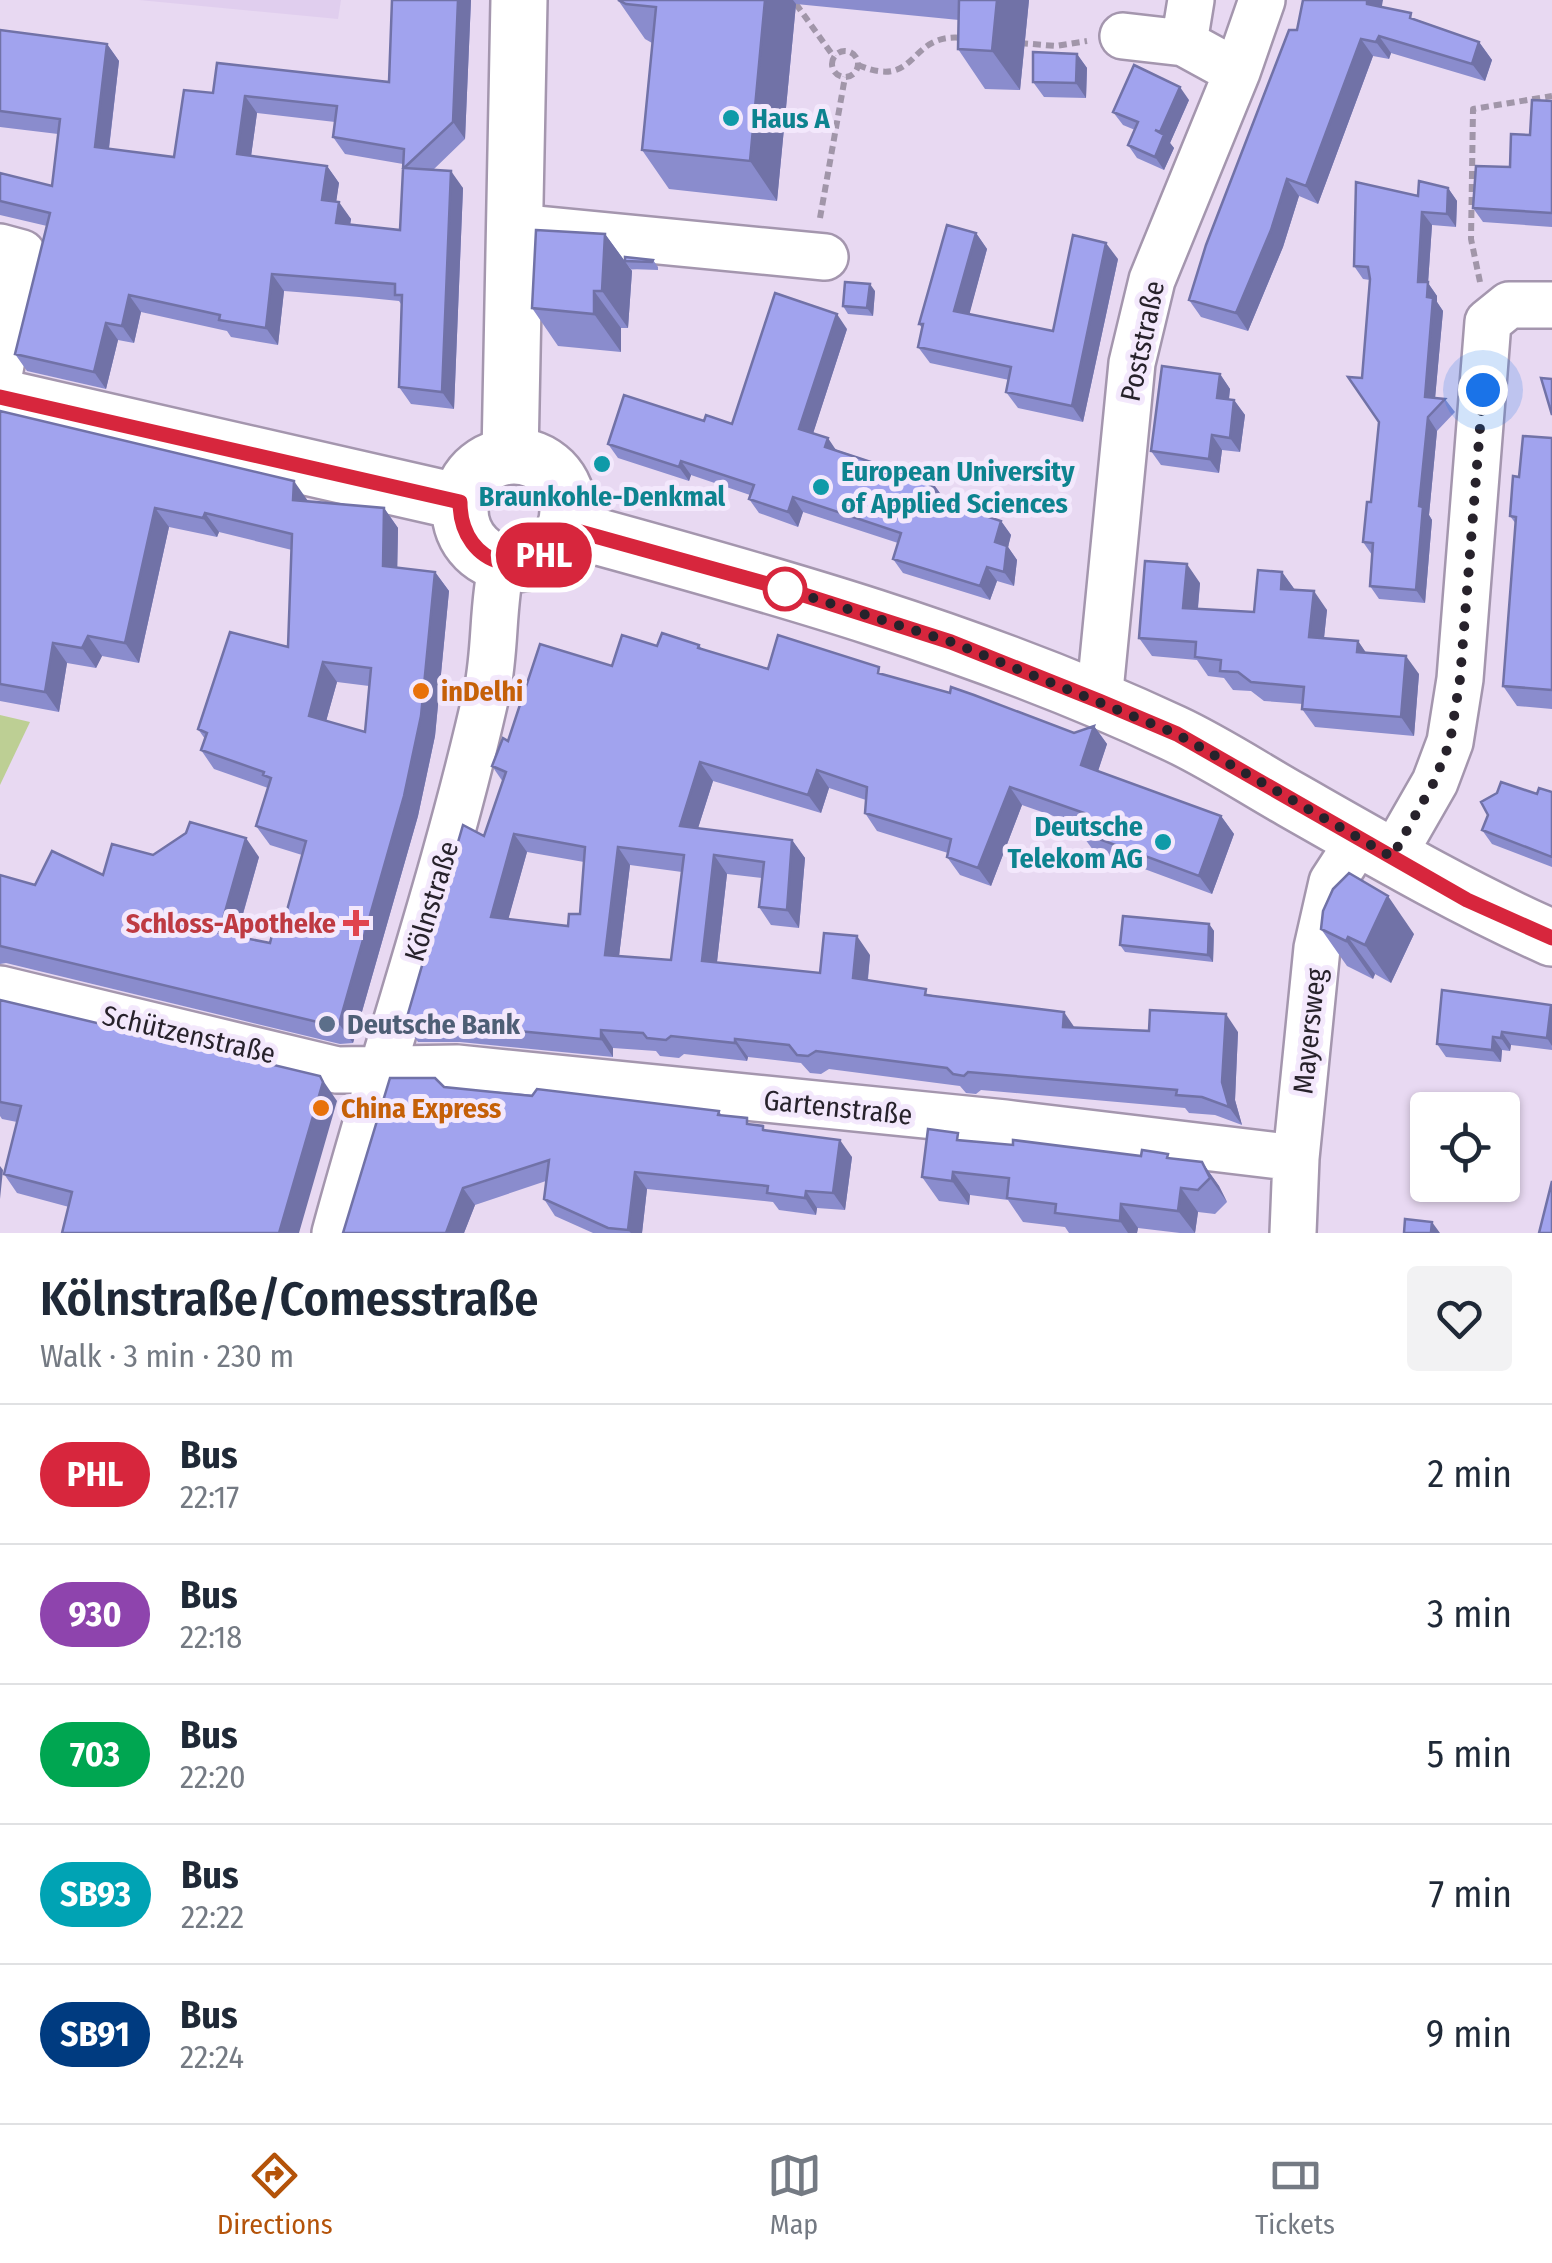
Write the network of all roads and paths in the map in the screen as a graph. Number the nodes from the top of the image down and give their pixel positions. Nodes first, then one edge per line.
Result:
1 (519, 0) edge
2 (1262, 0) edge
3 (796, 4) dead end
4 (1187, 21) edge
5 (1123, 36) joint
6 (964, 38) edge
7 (1001, 41) edge
8 (834, 57) junction
9 (858, 65) junction
10 (1236, 72) junction
11 (844, 76) junction
12 (1552, 96) edge
13 (515, 226) junction
14 (0, 247) edge
15 (810, 255) joint
16 (1552, 304) edge
17 (1488, 322) junction
18 (0, 370) edge
19 (0, 397) edge
20 (510, 456) junction
21 (460, 502) junction
22 (566, 528) junction
23 (502, 563) junction
24 (1099, 701) junction
25 (1376, 848) junction
26 (1552, 938) edge
27 (0, 989) edge
28 (380, 1070) junction
29 (1296, 1158) junction
30 (335, 1233) edge
31 (1293, 1233) edge

1 - 13 main road
2 - 10 street, Poststraße
3 - 8 path
4 - 5 street
4 - 10 street
5 - 7 path
6 - 9 path
8 - 9 path
8 - 11 path
9 - 11 path
10 - 24 street, Poststraße
11 - 15 path
12 - 17 path
13 - 15 street
13 - 20 main road
14 - 18 street
16 - 17 street
17 - 25 street, Mayersweg
19 - 21 main road
20 - 21 main road
20 - 22 main road
21 - 23 main road
22 - 23 main road
22 - 24 main road
23 - 28 street, Kölnstraße
24 - 25 main road
25 - 26 main road
25 - 29 street, Mayersweg
27 - 28 street, Schützenstraße
28 - 29 street, Gartenstraße
28 - 30 street, Kölnstraße
29 - 31 street, Mayersweg

